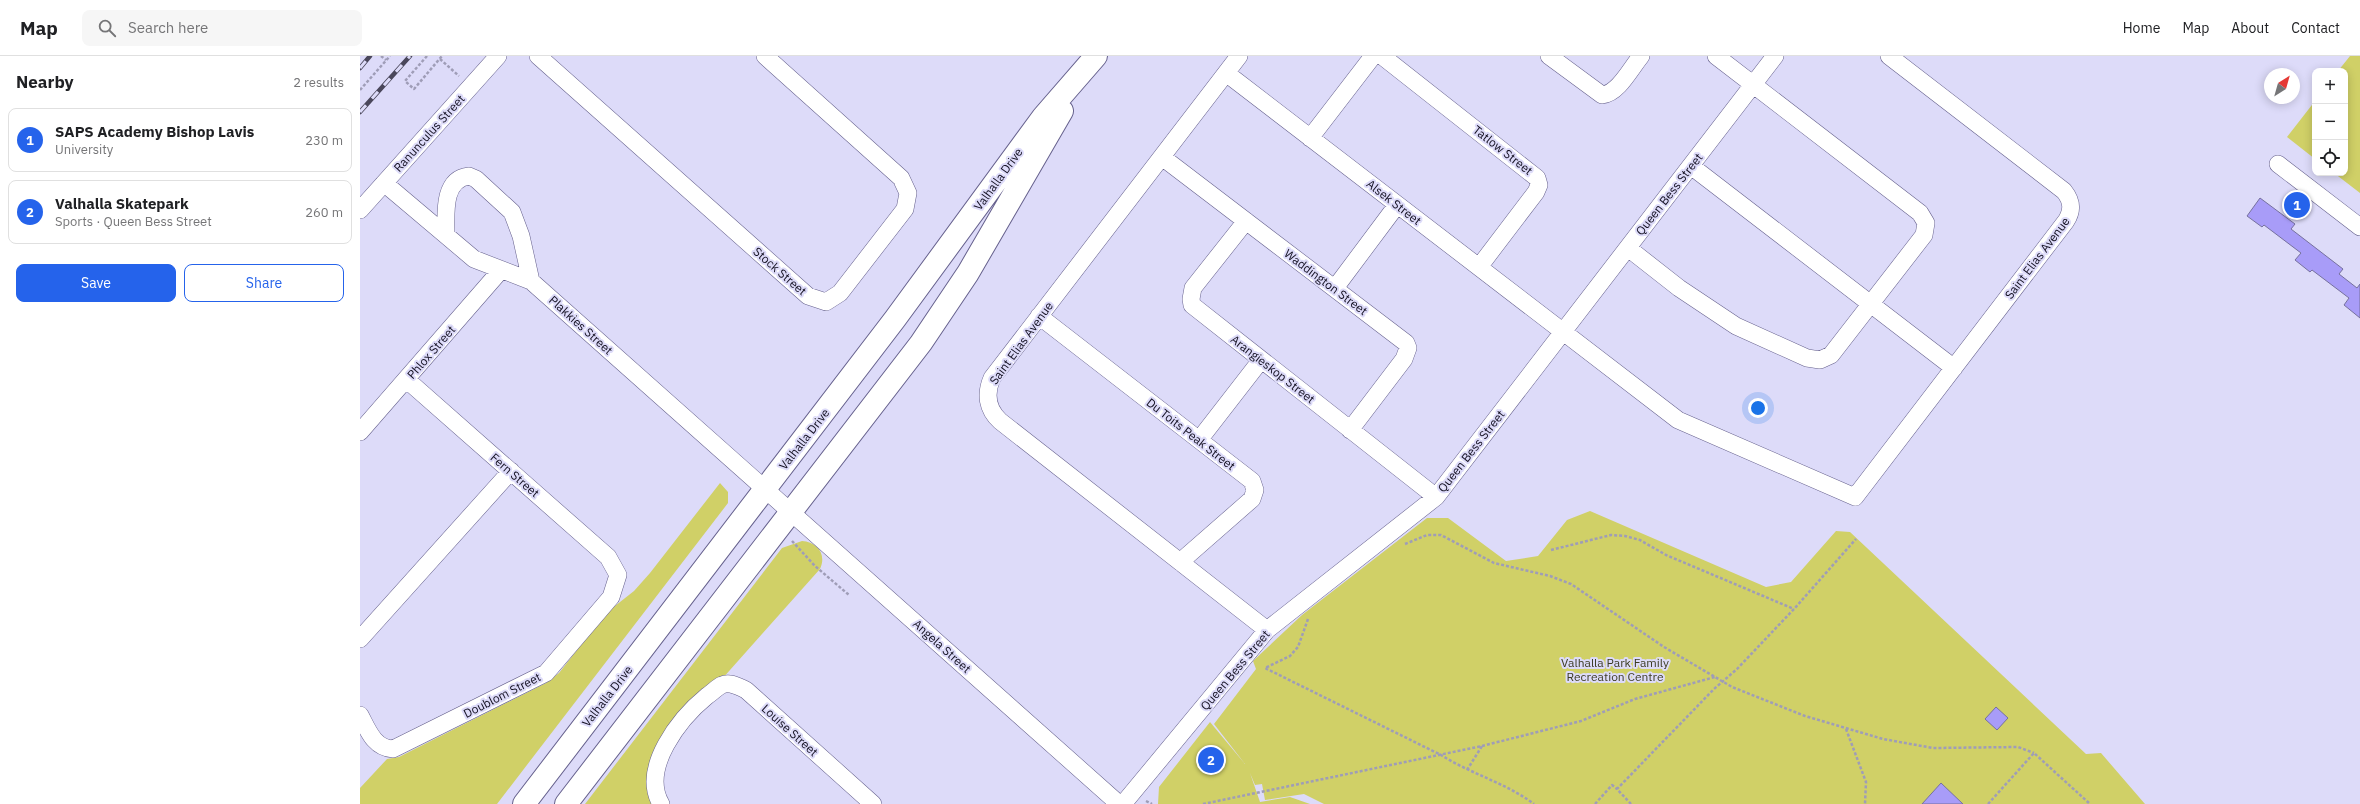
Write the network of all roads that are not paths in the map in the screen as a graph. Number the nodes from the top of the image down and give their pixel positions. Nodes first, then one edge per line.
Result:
1 (498, 56) edge
2 (538, 56) edge
3 (765, 56) edge
4 (1096, 56) edge
5 (1239, 56) edge
6 (1373, 56) edge
7 (1382, 56) edge
8 (1549, 56) edge
9 (1641, 56) edge
10 (1716, 56) edge
11 (1775, 56) edge
12 (1889, 56) edge
13 (1083, 73) junction
14 (1226, 73) junction
15 (1753, 85) junction
16 (1310, 138) junction
17 (1162, 157) junction
18 (2278, 164) dead end
19 (1691, 166) junction
20 (384, 183) junction
21 (1397, 205) junction
22 (360, 210) edge
23 (1246, 221) junction
24 (2360, 227) edge
25 (446, 235) junction
26 (1628, 248) junction
27 (1479, 267) junction
28 (501, 270) junction
29 (531, 281) junction
30 (1335, 288) junction
31 (1871, 304) junction
32 (1039, 316) junction
33 (1563, 332) junction
34 (1261, 360) junction
35 (1954, 368) junction
36 (407, 380) junction
37 (1350, 430) junction
38 (360, 432) edge
39 (1199, 440) junction
40 (510, 471) junction
41 (766, 489) junction
42 (1436, 497) junction
43 (1854, 497) joint
44 (790, 510) junction
45 (1180, 562) junction
46 (618, 575) joint
47 (1267, 630) junction
48 (360, 639) edge
49 (360, 715) edge
50 (524, 804) edge
51 (566, 804) edge
52 (661, 804) edge
53 (873, 804) edge
54 (1119, 804) edge
55 (1123, 804) edge

1 - 20 street, Ranunculus Street
2 - 3 street, Stock Street
4 - 13 main road, Valhalla Drive
5 - 14 street, Saint Elias Avenue
6 - 16 street
7 - 27 street, Tatlow Street
8 - 9 street
10 - 15 street
11 - 15 street, Queen Bess Street
12 - 35 street, Saint Elias Avenue
13 - 41 main road, Valhalla Drive
13 - 44 main road, Valhalla Drive
14 - 16 street, Alsek Street
14 - 17 street, Saint Elias Avenue
15 - 19 street, Queen Bess Street
15 - 31 street
16 - 21 street, Alsek Street
17 - 23 street, Waddington Street
17 - 32 street, Saint Elias Avenue
18 - 24 street
19 - 26 street, Queen Bess Street
19 - 31 street
20 - 22 street, Ranunculus Street
20 - 25 street, Plakkies Street
21 - 27 street, Alsek Street
21 - 30 street
23 - 30 street, Waddington Street
23 - 34 street, Arangieskop Street
25 - 28 street, Plakkies Street
25 - 29 street
26 - 31 street
26 - 33 street, Queen Bess Street
27 - 33 street, Alsek Street
28 - 29 street, Plakkies Street
28 - 36 street, Phlox Street
29 - 41 street, Plakkies Street
30 - 37 street, Waddington Street
31 - 35 street
32 - 39 street, Du Toits Peak Street
32 - 45 street, Saint Elias Avenue
33 - 42 street, Queen Bess Street
33 - 43 street, Alsek Street
34 - 37 street, Arangieskop Street
34 - 39 street
35 - 43 street, Saint Elias Avenue
36 - 38 street, Phlox Street
36 - 40 street, Fern Street
37 - 42 street, Arangieskop Street
39 - 45 street, Du Toits Peak Street
40 - 46 street, Fern Street
40 - 48 street
41 - 44 street, Angela Street
41 - 50 main road, Valhalla Drive
42 - 47 street, Queen Bess Street
44 - 51 main road, Valhalla Drive
44 - 54 street, Angela Street
45 - 47 street, Saint Elias Avenue
46 - 49 street, Doublom Street
47 - 55 street, Queen Bess Street
52 - 53 street, Louise Street

